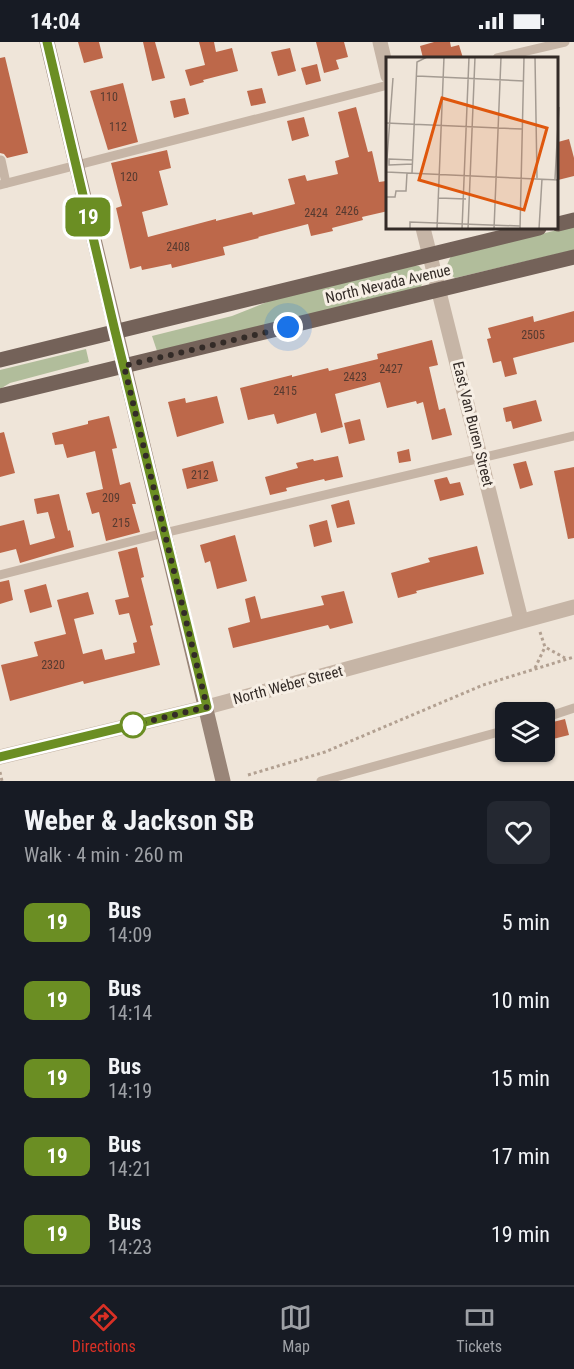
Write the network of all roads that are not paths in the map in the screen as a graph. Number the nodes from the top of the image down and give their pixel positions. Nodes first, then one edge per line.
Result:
1 (47, 42) edge
2 (380, 42) edge
3 (565, 42) edge
4 (502, 57) edge
5 (386, 68) edge
6 (386, 86) edge
7 (1, 160) edge
8 (76, 166) junction
9 (3, 184) edge
10 (574, 220) edge
11 (559, 224) edge
12 (424, 230) edge
13 (531, 230) edge
14 (430, 255) junction
15 (574, 257) edge
16 (440, 291) junction
17 (115, 331) junction
18 (0, 360) edge
19 (124, 366) junction
20 (0, 396) edge
21 (574, 436) edge
22 (481, 459) junction
23 (164, 533) junction
24 (0, 574) edge
25 (574, 607) edge
26 (529, 618) junction
27 (207, 707) junction
28 (574, 708) edge
29 (555, 714) edge
30 (495, 733) edge
31 (0, 757) edge
32 (223, 781) edge
33 (321, 781) edge

1 - 8 main road
2 - 5 street
3 - 4 lane
6 - 8 lane
7 - 9 lane
8 - 9 lane
8 - 17 main road
10 - 11 main road
12 - 14 street, East Van Buren Street
13 - 14 main road, North Nevada Avenue
14 - 16 street, East Van Buren Street
14 - 17 main road, North Nevada Avenue
15 - 16 main road, North Nevada Avenue
16 - 19 main road, North Nevada Avenue
16 - 22 street, East Van Buren Street
17 - 18 main road, North Nevada Avenue
17 - 19 main road
19 - 20 main road, North Nevada Avenue
19 - 23 main road
21 - 22 lane
22 - 23 lane
22 - 26 street, East Van Buren Street
23 - 24 lane
23 - 27 main road
25 - 26 street, North Weber Street
26 - 27 street, North Weber Street
27 - 31 street, North Weber Street
27 - 32 main road
28 - 29 lane
30 - 33 lane

